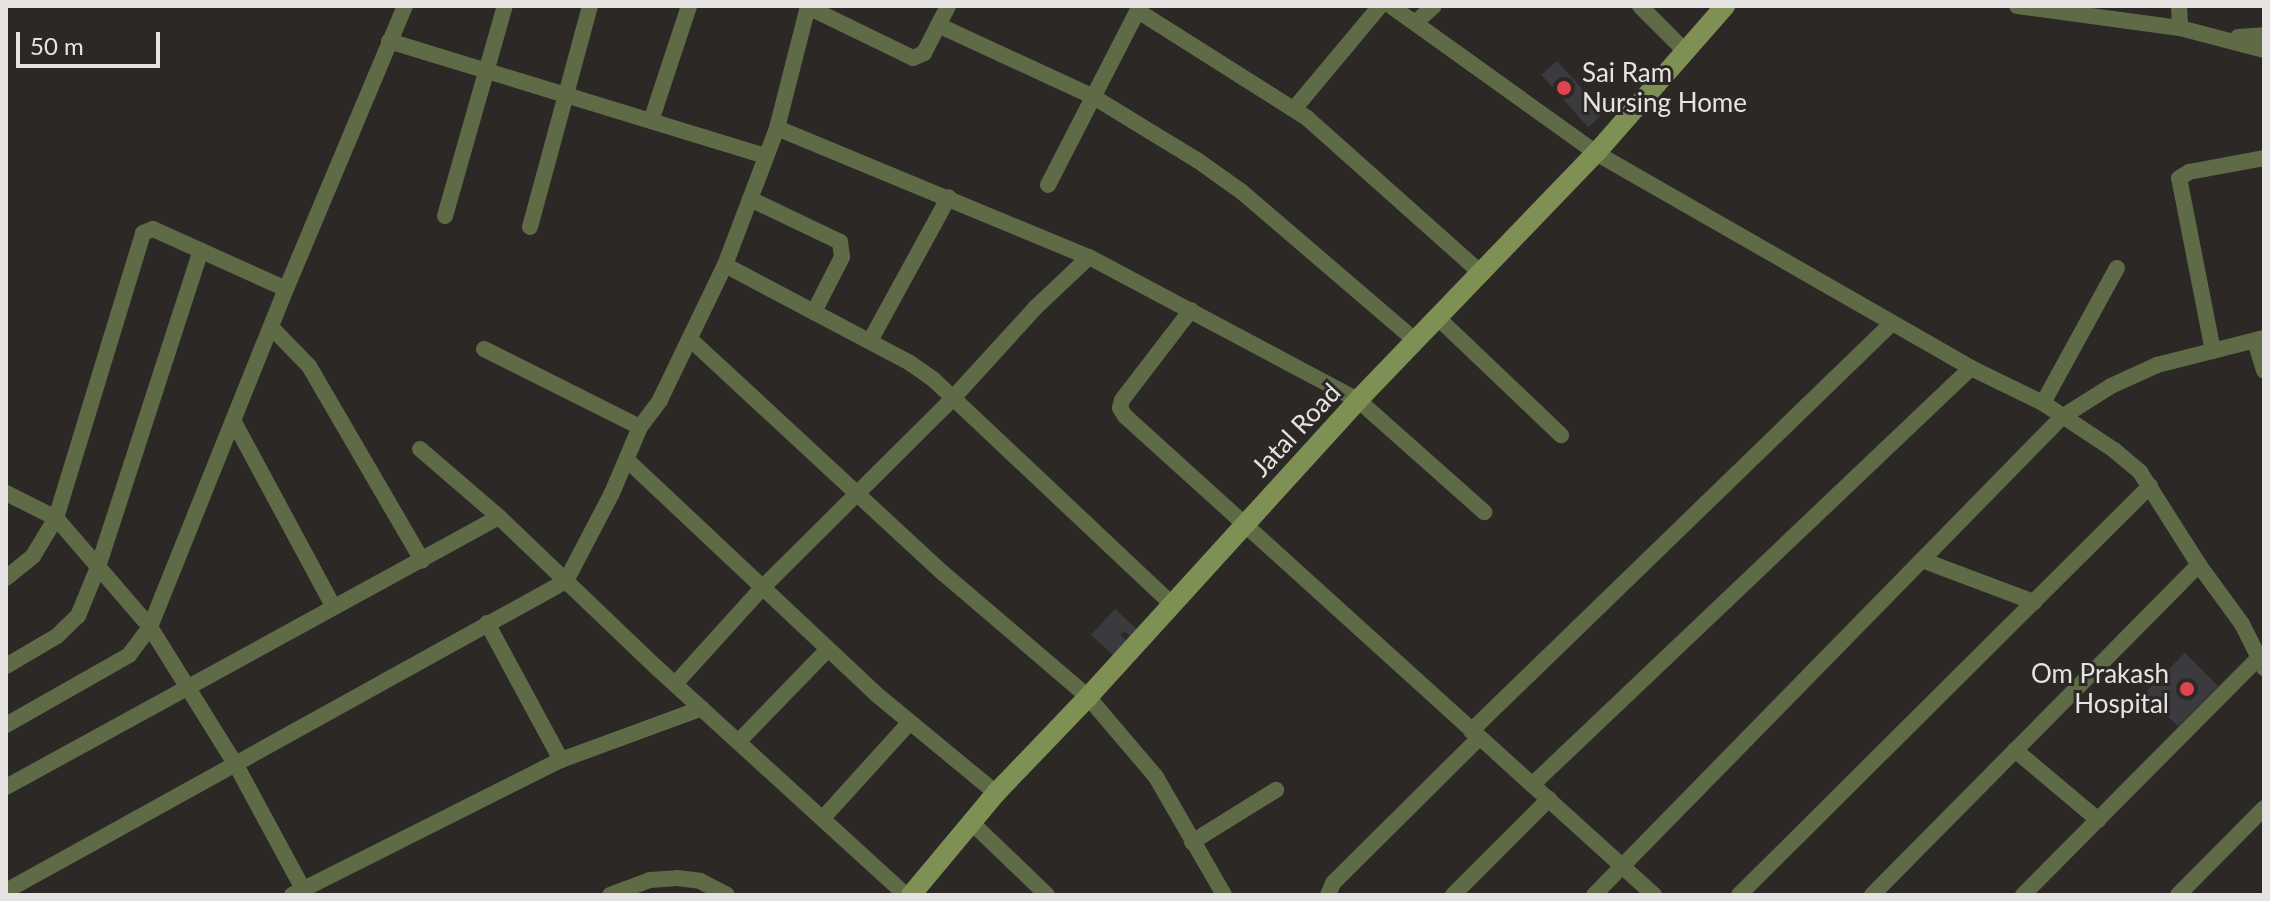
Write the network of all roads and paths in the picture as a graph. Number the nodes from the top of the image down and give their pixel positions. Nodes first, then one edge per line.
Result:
1 (405, 6) edge
2 (505, 6) edge
3 (590, 6) edge
4 (689, 6) edge
5 (808, 6) edge
6 (948, 6) edge
7 (1380, 6) edge
8 (1391, 6) edge
9 (1434, 6) edge
10 (1640, 6) edge
11 (1725, 6) edge
12 (2017, 6) edge
13 (2179, 6) edge
14 (1139, 8) edge
15 (2069, 10) edge
16 (1415, 23) junction
17 (938, 25) junction
18 (2180, 28) junction
19 (2264, 35) edge
20 (2224, 38) junction
21 (389, 41) junction
22 (2264, 50) edge
23 (1686, 52) junction
24 (487, 70) junction
25 (564, 92) junction
26 (1092, 96) junction
27 (1294, 109) junction
28 (651, 121) junction
29 (777, 128) junction
30 (1596, 153) junction
31 (766, 156) junction
32 (2264, 158) edge
33 (1048, 185) dead end
34 (949, 197) junction
35 (750, 199) junction
36 (445, 216) dead end
37 (530, 227) dead end
38 (201, 250) junction
39 (1089, 257) junction
40 (725, 265) junction
41 (2117, 268) dead end
42 (1481, 273) junction
43 (286, 289) junction
44 (1191, 310) junction
45 (814, 312) junction
46 (1438, 318) junction
47 (1892, 323) junction
48 (272, 328) junction
49 (690, 339) junction
50 (2260, 340) edge
51 (870, 341) junction
52 (1416, 341) junction
53 (484, 349) dead end
54 (2213, 351) junction
55 (1971, 368) junction
56 (2264, 371) edge
57 (953, 398) junction
58 (1358, 400) junction
59 (2043, 403) junction
60 (2062, 417) junction
61 (234, 422) junction
62 (640, 427) junction
63 (1561, 435) dead end
64 (420, 449) dead end
65 (627, 460) junction
66 (2150, 486) junction
67 (857, 492) junction
68 (6, 493) edge
69 (1484, 512) dead end
70 (499, 517) junction
71 (56, 518) junction
72 (1243, 526) junction
73 (422, 560) junction
74 (1922, 560) junction
75 (2199, 565) junction
76 (98, 567) junction
77 (6, 578) edge
78 (566, 581) junction
79 (763, 587) junction
80 (2034, 602) junction
81 (1173, 605) junction
82 (333, 606) junction
83 (487, 623) junction
84 (150, 627) junction
85 (828, 649) junction
86 (2262, 662) edge
87 (6, 666) edge
88 (675, 684) junction
89 (190, 686) junction
90 (1088, 697) junction
91 (702, 708) junction
92 (909, 723) junction
93 (6, 725) edge
94 (1475, 734) junction
95 (739, 741) junction
96 (2015, 750) junction
97 (561, 760) junction
98 (236, 765) junction
99 (1532, 785) junction
100 (6, 787) edge
101 (1276, 790) dead end
102 (996, 793) junction
103 (1549, 799) junction
104 (2264, 808) edge
105 (823, 818) junction
106 (2098, 820) junction
107 (971, 822) junction
108 (1192, 842) junction
109 (1621, 867) junction
110 (6, 891) edge
111 (297, 892) edge
112 (610, 895) edge
113 (727, 895) edge
114 (908, 895) edge
115 (1047, 895) edge
116 (1224, 895) edge
117 (1328, 895) edge
118 (1453, 895) edge
119 (1594, 895) edge
120 (1654, 895) edge
121 (1739, 895) edge
122 (1872, 895) edge
123 (2023, 895) edge
124 (2178, 895) edge

1 - 21 street
2 - 24 street
3 - 25 street
4 - 28 street
5 - 17 street
5 - 29 street
6 - 17 street
7 - 27 street
8 - 16 street
9 - 16 street
10 - 23 street
11 - 23 main road, Jatal Road
12 - 15 street
13 - 18 street
14 - 26 street
14 - 27 street
15 - 18 street
16 - 30 street
17 - 26 street
18 - 20 street
19 - 20 street
20 - 22 street
21 - 24 street
21 - 43 street
23 - 30 main road, Jatal Road
24 - 25 street
24 - 36 street
25 - 28 street
25 - 37 street
26 - 33 street
26 - 52 street
27 - 42 street
28 - 31 street
29 - 31 street
29 - 34 street
30 - 42 main road, Jatal Road
30 - 47 street
31 - 35 street
32 - 54 street
34 - 39 street
34 - 51 street
35 - 40 street
35 - 45 street
38 - 43 street
38 - 71 street
38 - 76 street
39 - 44 street
39 - 57 street
40 - 45 street
40 - 49 street
41 - 59 street
42 - 46 main road, Jatal Road
43 - 48 street
44 - 58 street
44 - 72 street
45 - 51 street
46 - 52 main road, Jatal Road
46 - 63 street
47 - 55 street
47 - 94 street
48 - 61 street
48 - 73 street
49 - 62 street
49 - 67 street
50 - 54 street
50 - 56 street
51 - 57 street
52 - 58 main road, Jatal Road
53 - 62 street
54 - 60 street
55 - 59 street
55 - 99 street
57 - 67 street
57 - 81 street
58 - 69 street
58 - 72 main road, Jatal Road
59 - 60 street
60 - 66 street
60 - 74 street
61 - 82 street
61 - 84 street
62 - 65 street
64 - 70 street
65 - 78 street
65 - 79 street
66 - 75 street
66 - 80 street
67 - 79 street
67 - 90 street
68 - 71 street
70 - 73 street
70 - 78 street
71 - 76 street
71 - 77 street
72 - 81 main road, Jatal Road
72 - 94 street
73 - 82 street
74 - 80 street
74 - 109 street
75 - 86 street
75 - 96 street
76 - 84 street
76 - 87 street
78 - 83 street
78 - 88 street
79 - 85 street
79 - 88 street
80 - 121 street
81 - 90 main road, Jatal Road
82 - 89 street
83 - 97 street
83 - 98 street
84 - 89 street
84 - 93 street
85 - 92 street
85 - 95 street
86 - 106 street
88 - 91 street
89 - 98 street
89 - 100 street
90 - 102 main road, Jatal Road
90 - 108 street
91 - 95 street
91 - 97 street
92 - 102 street
92 - 105 street
94 - 99 street
94 - 117 street
95 - 105 street
96 - 106 street
96 - 122 street
97 - 111 street
98 - 110 street
98 - 111 street
99 - 103 street
101 - 108 street
102 - 107 main road, Jatal Road
103 - 109 street
103 - 118 street
104 - 124 street
105 - 114 street
106 - 123 street
107 - 114 main road, Jatal Road
107 - 115 street
108 - 116 street
109 - 119 street
109 - 120 street
112 - 113 street

